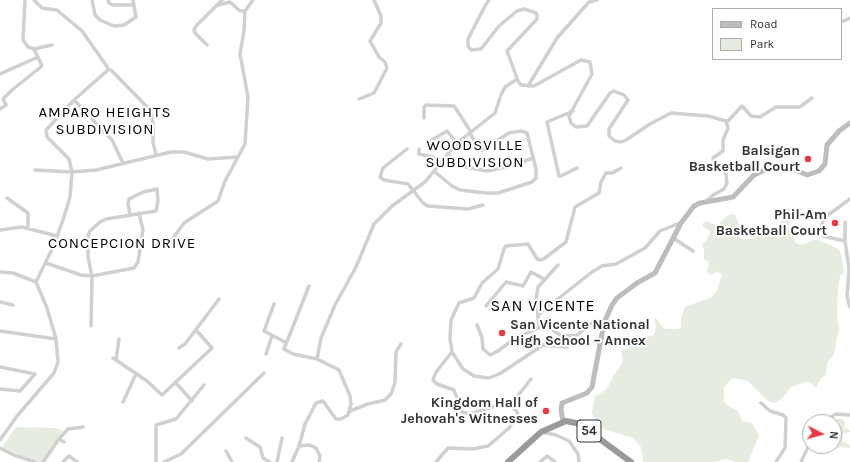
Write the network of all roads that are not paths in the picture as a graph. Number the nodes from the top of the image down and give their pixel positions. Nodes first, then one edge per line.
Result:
1 (25, 0) edge
2 (34, 0) edge
3 (92, 0) edge
4 (108, 0) edge
5 (134, 0) edge
6 (222, 0) edge
7 (253, 0) edge
8 (374, 0) edge
9 (489, 0) edge
10 (597, 0) edge
11 (134, 5) junction
12 (217, 5) junction
13 (245, 11) junction
14 (52, 45) dead end
15 (207, 45) dead end
16 (34, 49) junction
17 (38, 57) junction
18 (109, 69) junction
19 (0, 74) edge
20 (517, 79) junction
21 (528, 86) junction
22 (812, 98) dead end
23 (74, 100) junction
24 (359, 100) dead end
25 (0, 109) edge
26 (573, 111) junction
27 (424, 118) dead end
28 (727, 122) junction
29 (850, 123) edge
30 (471, 133) junction
31 (432, 140) dead end
32 (457, 143) junction
33 (407, 149) dead end
34 (419, 149) dead end
35 (156, 154) junction
36 (448, 155) junction
37 (238, 157) junction
38 (533, 158) junction
39 (123, 163) junction
40 (441, 164) junction
41 (577, 168) dead end
42 (622, 168) dead end
43 (35, 170) dead end
44 (72, 172) junction
45 (434, 172) junction
46 (413, 190) junction
47 (7, 198) dead end
48 (850, 199) edge
49 (706, 202) junction
50 (483, 205) dead end
51 (139, 213) junction
52 (130, 215) junction
53 (845, 222) dead end
54 (681, 223) junction
55 (28, 228) junction
56 (0, 230) edge
57 (57, 236) junction
58 (673, 238) junction
59 (845, 241) junction
60 (168, 244) dead end
61 (693, 250) dead end
62 (46, 263) junction
63 (558, 265) dead end
64 (0, 272) edge
65 (92, 276) junction
66 (544, 279) junction
67 (36, 282) junction
68 (309, 286) dead end
69 (219, 299) dead end
70 (0, 302) edge
71 (274, 304) dead end
72 (13, 305) dead end
73 (486, 306) dead end
74 (850, 307) edge
75 (538, 317) junction
76 (604, 323) junction
77 (477, 325) dead end
78 (91, 326) dead end
79 (544, 326) junction
80 (0, 330) edge
81 (196, 330) junction
82 (272, 336) junction
83 (576, 336) junction
84 (56, 339) junction
85 (119, 339) dead end
86 (285, 342) junction
87 (401, 344) dead end
88 (179, 348) dead end
89 (452, 352) junction
90 (266, 354) dead end
91 (317, 359) junction
92 (0, 367) edge
93 (264, 373) dead end
94 (136, 374) junction
95 (531, 379) dead end
96 (176, 383) junction
97 (204, 385) dead end
98 (0, 389) edge
99 (192, 401) junction
100 (123, 402) dead end
101 (761, 403) dead end
102 (514, 408) junction
103 (350, 411) junction
104 (563, 421) junction
105 (83, 427) dead end
106 (541, 432) junction
107 (246, 438) dead end
108 (282, 438) dead end
109 (59, 439) junction
110 (0, 440) edge
111 (64, 442) dead end
112 (299, 446) junction
113 (0, 448) edge
114 (226, 451) dead end
115 (35, 462) edge
116 (43, 462) edge
117 (63, 462) edge
118 (77, 462) edge
119 (156, 462) edge
120 (164, 462) edge
121 (232, 462) edge
122 (270, 462) edge
123 (277, 462) edge
124 (292, 462) edge
125 (319, 462) edge
126 (436, 462) edge
127 (508, 462) edge
128 (540, 462) edge
129 (555, 462) edge
130 (579, 462) edge
131 (631, 462) edge
132 (776, 462) edge

1 - 16 street
2 - 18 street
3 - 11 street
4 - 11 street
5 - 11 street
6 - 12 street
7 - 13 street
8 - 24 street
9 - 20 street
10 - 21 street
12 - 13 street
12 - 15 street
13 - 37 street
14 - 16 street
16 - 17 street
17 - 19 street
17 - 25 street
18 - 23 street
18 - 35 street
20 - 21 street
20 - 30 street
21 - 26 street
22 - 28 street
23 - 39 street
23 - 44 street
26 - 28 street
26 - 41 street
27 - 30 street
28 - 49 street
29 - 49 street
30 - 32 street
30 - 38 street
31 - 32 street
32 - 36 street
33 - 46 street
34 - 40 street
35 - 37 street
35 - 39 street
36 - 38 street
36 - 40 street
37 - 60 street
38 - 45 street
39 - 44 street
40 - 45 street
42 - 89 street
43 - 44 street
44 - 57 street
45 - 46 street
46 - 50 street
46 - 91 street
47 - 55 street
48 - 59 street
49 - 54 street
51 - 52 street
51 - 52 street
51 - 65 street
52 - 65 street
53 - 59 street
54 - 58 street
54 - 75 street
55 - 56 street
55 - 57 street
57 - 62 street
58 - 61 street
58 - 76 street
59 - 74 street
62 - 65 street
62 - 67 street
63 - 66 street
64 - 67 street
65 - 78 street
66 - 73 street
66 - 75 street
67 - 84 street
68 - 86 street
69 - 81 street
70 - 72 street
71 - 82 street
75 - 79 street
76 - 83 street
76 - 104 street
77 - 79 street
79 - 83 street
80 - 84 street
81 - 88 street
81 - 96 street
82 - 86 street
82 - 90 street
83 - 89 street
84 - 110 street
85 - 94 street
86 - 91 street
87 - 103 street
89 - 102 street
91 - 103 street
92 - 98 street
93 - 120 street
94 - 96 street
94 - 100 street
95 - 102 street
96 - 99 street
97 - 99 street
99 - 119 street
101 - 132 street
102 - 126 street
103 - 112 street
104 - 106 highway, 54
104 - 131 highway, 54
105 - 109 street
106 - 127 highway, 54
106 - 130 street
107 - 122 street
108 - 123 street
109 - 111 street
109 - 116 street
112 - 124 street
112 - 125 street
113 - 115 street
114 - 121 street
117 - 118 street
128 - 129 street

